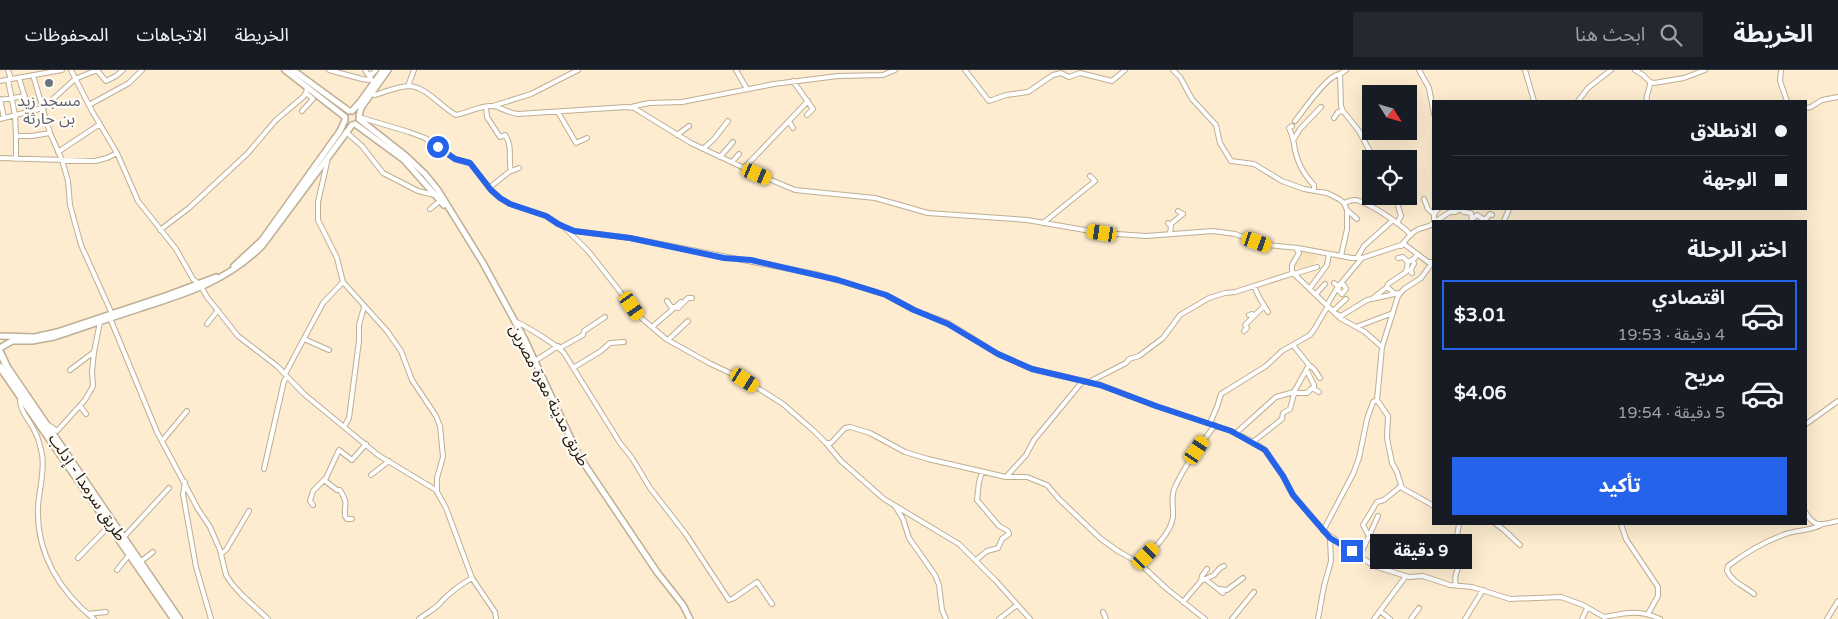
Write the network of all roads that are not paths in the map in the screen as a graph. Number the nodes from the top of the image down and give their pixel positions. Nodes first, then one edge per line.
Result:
1 (8, 70) edge
2 (21, 70) edge
3 (59, 70) edge
4 (72, 70) edge
5 (97, 70) edge
6 (123, 70) edge
7 (142, 70) edge
8 (285, 70) edge
9 (293, 70) edge
10 (332, 70) edge
11 (355, 70) edge
12 (376, 70) edge
13 (383, 70) edge
14 (388, 70) edge
15 (414, 70) edge
16 (578, 70) edge
17 (736, 70) edge
18 (895, 70) edge
19 (965, 70) edge
20 (1125, 70) edge
21 (1173, 70) edge
22 (1346, 70) edge
23 (1525, 70) edge
24 (1611, 70) edge
25 (1635, 70) edge
26 (1705, 70) edge
27 (1781, 70) edge
28 (1419, 71) edge
29 (46, 72) edge
30 (366, 72) edge
31 (35, 73) edge
32 (1340, 74) junction
33 (352, 75) junction
34 (21, 77) junction
35 (75, 79) junction
36 (10, 80) junction
37 (373, 80) junction
38 (0, 81) edge
39 (793, 81) junction
40 (1650, 82) junction
41 (408, 86) junction
42 (747, 89) junction
43 (307, 90) junction
44 (369, 94) junction
45 (25, 96) junction
46 (12, 98) junction
47 (1838, 99) edge
48 (0, 100) edge
49 (1534, 100) edge
50 (1579, 100) edge
51 (1647, 100) edge
52 (1787, 100) edge
53 (808, 101) junction
54 (1432, 104) edge
55 (89, 105) junction
56 (492, 106) junction
57 (486, 107) junction
58 (626, 107) junction
59 (1321, 107) dead end
60 (43, 108) junction
61 (1807, 108) edge
62 (302, 111) dead end
63 (351, 111) junction
64 (1343, 111) junction
65 (29, 112) junction
66 (558, 112) junction
67 (15, 115) junction
68 (807, 115) dead end
69 (2, 118) edge
70 (359, 118) junction
71 (1334, 118) dead end
72 (345, 119) junction
73 (728, 121) dead end
74 (789, 121) junction
75 (1295, 121) dead end
76 (100, 124) junction
77 (353, 125) junction
78 (689, 126) dead end
79 (1292, 126) dead end
80 (794, 128) dead end
81 (346, 132) junction
82 (50, 133) junction
83 (677, 135) junction
84 (16, 136) junction
85 (587, 138) dead end
86 (1293, 139) junction
87 (733, 142) dead end
88 (703, 149) junction
89 (1369, 150) edge
90 (58, 152) junction
91 (117, 153) junction
92 (739, 154) dead end
93 (328, 156) junction
94 (720, 157) junction
95 (0, 158) edge
96 (16, 159) junction
97 (62, 160) junction
98 (732, 162) junction
99 (519, 168) dead end
100 (744, 168) junction
101 (510, 171) junction
102 (1090, 176) dead end
103 (489, 188) junction
104 (1314, 191) junction
105 (434, 194) junction
106 (1424, 199) dead end
107 (440, 201) junction
108 (1344, 204) junction
109 (1398, 205) edge
110 (430, 209) dead end
111 (1347, 210) junction
112 (1437, 210) edge
113 (1454, 210) edge
114 (1462, 210) edge
115 (1178, 211) dead end
116 (1434, 214) junction
117 (452, 215) junction
118 (1492, 215) dead end
119 (1485, 218) edge
120 (1357, 219) dead end
121 (1434, 220) edge
122 (1438, 220) edge
123 (1472, 220) edge
124 (1392, 221) junction
125 (1042, 223) junction
126 (1397, 223) junction
127 (1432, 224) edge
128 (564, 227) junction
129 (160, 230) junction
130 (1170, 234) junction
131 (1412, 236) junction
132 (1401, 246) junction
133 (1296, 248) junction
134 (1329, 254) junction
135 (1417, 254) junction
136 (1341, 256) junction
137 (1359, 258) junction
138 (1398, 258) dead end
139 (1408, 262) junction
140 (1432, 262) edge
141 (1415, 263) junction
142 (1432, 264) edge
143 (1317, 267) dead end
144 (1294, 273) junction
145 (1412, 273) dead end
146 (343, 282) junction
147 (1314, 283) junction
148 (1334, 283) dead end
149 (1325, 284) dead end
150 (200, 286) junction
151 (1254, 286) junction
152 (1387, 287) junction
153 (1310, 288) junction
154 (1338, 288) junction
155 (1401, 293) junction
156 (1315, 294) junction
157 (1381, 294) junction
158 (1395, 294) junction
159 (692, 298) dead end
160 (1346, 299) dead end
161 (667, 301) dead end
162 (681, 302) dead end
163 (1327, 305) junction
164 (364, 306) junction
165 (1264, 306) junction
166 (672, 308) junction
167 (218, 310) junction
168 (1268, 312) dead end
169 (1334, 312) junction
170 (1393, 313) junction
171 (1249, 315) dead end
172 (111, 316) junction
173 (1254, 316) junction
174 (605, 317) dead end
175 (514, 321) junction
176 (688, 321) dead end
177 (100, 322) junction
178 (207, 324) dead end
179 (84, 325) junction
180 (652, 327) junction
181 (1356, 327) junction
182 (1244, 332) dead end
183 (0, 336) edge
184 (304, 339) junction
185 (668, 340) junction
186 (624, 342) dead end
187 (1293, 345) junction
188 (559, 347) junction
189 (1382, 347) junction
190 (0, 350) edge
191 (328, 350) dead end
192 (94, 352) junction
193 (535, 361) junction
194 (1308, 364) junction
195 (0, 367) edge
196 (573, 368) junction
197 (70, 370) dead end
198 (1306, 371) junction
199 (286, 376) junction
200 (1320, 378) dead end
201 (1082, 382) junction
202 (1091, 383) junction
203 (1312, 388) junction
204 (1319, 392) dead end
205 (1293, 393) junction
206 (20, 396) junction
207 (1377, 400) junction
208 (1838, 401) edge
209 (80, 406) junction
210 (187, 411) dead end
211 (86, 414) dead end
212 (1807, 423) edge
213 (46, 424) junction
214 (1212, 424) junction
215 (344, 427) junction
216 (1236, 433) junction
217 (162, 441) junction
218 (1253, 442) junction
219 (826, 443) junction
220 (366, 444) junction
221 (388, 462) junction
222 (264, 469) dead end
223 (982, 472) junction
224 (372, 475) dead end
225 (1006, 477) junction
226 (324, 480) junction
227 (185, 482) junction
228 (1401, 486) junction
229 (168, 488) dead end
230 (437, 492) junction
231 (313, 505) dead end
232 (1432, 505) edge
233 (895, 506) junction
234 (249, 510) dead end
235 (1807, 514) edge
236 (1378, 516) dead end
237 (352, 519) dead end
238 (1838, 521) edge
239 (1459, 525) edge
240 (1497, 525) edge
241 (1620, 525) edge
242 (1821, 525) junction
243 (109, 526) junction
244 (1323, 531) junction
245 (1369, 536) junction
246 (123, 538) junction
247 (1330, 538) junction
248 (1520, 545) dead end
249 (153, 552) dead end
250 (129, 554) junction
251 (221, 554) junction
252 (1360, 556) junction
253 (78, 558) dead end
254 (976, 560) junction
255 (140, 562) junction
256 (1139, 563) junction
257 (1224, 566) dead end
258 (1207, 569) dead end
259 (117, 570) dead end
260 (1195, 574) dead end
261 (1406, 576) junction
262 (472, 578) junction
263 (1202, 580) junction
264 (1240, 580) dead end
265 (1456, 585) junction
266 (1219, 589) junction
267 (1483, 590) junction
268 (1254, 592) dead end
269 (1223, 593) dead end
270 (1754, 594) dead end
271 (1838, 601) edge
272 (1183, 602) junction
273 (772, 604) dead end
274 (1016, 605) junction
275 (1420, 608) dead end
276 (1587, 608) junction
277 (1380, 611) junction
278 (106, 612) dead end
279 (1103, 612) dead end
280 (88, 614) junction
281 (1648, 614) junction
282 (268, 618) edge
283 (1319, 618) edge
284 (1606, 618) edge
285 (94, 619) edge
286 (174, 619) edge
287 (179, 619) edge
288 (211, 619) edge
289 (274, 619) edge
290 (419, 619) edge
291 (496, 619) edge
292 (690, 619) edge
293 (946, 619) edge
294 (999, 619) edge
295 (1030, 619) edge
296 (1106, 619) edge
297 (1205, 619) edge
298 (1232, 619) edge
299 (1374, 619) edge
300 (1390, 619) edge
301 (1411, 619) edge
302 (1465, 619) edge
303 (1582, 619) edge
304 (1660, 619) edge
305 (1827, 619) edge

1 - 36 street
2 - 34 street
3 - 29 street
4 - 35 street
5 - 6 street
5 - 35 street
7 - 55 street
8 - 43 main road
9 - 63 main road
10 - 33 street
11 - 33 street
12 - 30 street
13 - 37 main road
14 - 44 main road
15 - 41 street
16 - 56 street
17 - 42 street
18 - 39 street
19 - 20 street
21 - 104 street
22 - 32 street
23 - 49 street
24 - 50 street
25 - 40 street
26 - 40 street
27 - 52 street
28 - 54 street
29 - 31 street
30 - 37 street
31 - 34 street
31 - 60 street
32 - 64 street
32 - 75 street
33 - 37 street
34 - 36 street
34 - 45 street
35 - 55 street
35 - 60 street
36 - 38 street
36 - 46 street
37 - 44 main road
39 - 42 street
39 - 53 street
40 - 51 street
41 - 44 street
41 - 57 street
42 - 58 street
43 - 62 street
43 - 72 main road
43 - 129 street
44 - 63 main road
44 - 70 main road
45 - 46 street
45 - 65 street
46 - 48 street
46 - 67 street
47 - 61 street
48 - 69 street
53 - 68 street
53 - 74 street
55 - 76 street
56 - 57 street
56 - 66 street
57 - 101 street
58 - 66 street
58 - 83 street
59 - 86 street
60 - 65 street
60 - 82 street
63 - 70 main road
63 - 72 main road
64 - 71 street
64 - 89 street
65 - 67 street
66 - 85 street
67 - 69 street
67 - 84 street
70 - 77 main road
70 - 103 street
70 - 117 main road, طريق مدينة معرة مصرين
72 - 77 main road
72 - 150 main road
73 - 88 street
74 - 80 street
74 - 100 street
76 - 90 street
76 - 91 street
77 - 81 main road
77 - 105 main road, طريق مدينة معرة مصرين
78 - 83 street
79 - 86 street
81 - 93 main road
81 - 105 street
82 - 84 street
82 - 90 street
83 - 88 street
84 - 96 street
86 - 104 street
87 - 94 street
88 - 94 street
90 - 97 street
91 - 97 street
91 - 129 street
92 - 98 street
93 - 146 street
93 - 150 main road
94 - 98 street
95 - 96 street
96 - 97 street
97 - 172 street
98 - 100 street
99 - 101 street
100 - 125 street
101 - 103 street
102 - 125 street
103 - 128 street
104 - 108 street
105 - 107 main road, طريق مدينة معرة مصرين
106 - 116 street
107 - 110 street
107 - 117 main road, طريق مدينة معرة مصرين
108 - 111 street
108 - 124 street
109 - 126 street
111 - 120 street
111 - 136 street
112 - 116 street
113 - 122 street
114 - 123 street
115 - 130 street
116 - 121 street
117 - 175 main road, طريق مدينة معرة مصرين
118 - 119 street
119 - 123 street
124 - 126 street
124 - 137 street
125 - 130 street
126 - 131 street
127 - 131 street
128 - 180 street
128 - 201 street
129 - 150 street
130 - 133 street
131 - 132 street
132 - 135 street
132 - 137 street
133 - 134 street
133 - 144 street
134 - 136 street
134 - 147 street
135 - 140 street
135 - 141 street
136 - 137 street
137 - 154 street
138 - 139 street
139 - 141 street
139 - 152 street
141 - 145 street
142 - 155 street
143 - 144 street
144 - 151 street
144 - 153 street
146 - 164 street
146 - 184 street
147 - 153 street
147 - 156 street
148 - 154 street
149 - 156 street
150 - 167 street
150 - 172 main road
151 - 165 street
151 - 202 street
152 - 157 street
152 - 158 street
153 - 156 street
154 - 163 street
155 - 158 street
155 - 170 street
156 - 163 street
157 - 158 street
157 - 169 street
159 - 166 street
160 - 169 street
161 - 166 street
162 - 166 street
163 - 169 street
163 - 187 street
164 - 215 street
164 - 230 street
165 - 168 street
165 - 173 street
166 - 180 street
167 - 178 street
167 - 199 street
169 - 181 street
170 - 181 street
170 - 189 street
171 - 173 street
172 - 177 main road
172 - 179 main road
172 - 217 street
173 - 182 street
174 - 188 street
175 - 188 street
175 - 193 main road, طريق مدينة معرة مصرين
176 - 185 street
177 - 179 main road
177 - 192 street
179 - 183 main road
179 - 190 main road
180 - 185 street
181 - 189 street
184 - 191 street
184 - 199 street
185 - 219 street
186 - 196 street
187 - 194 street
187 - 214 street
188 - 193 street
188 - 196 street
189 - 207 street
190 - 213 highway, طريق سرمدا - إدلب
192 - 197 street
192 - 209 street
193 - 292 main road, طريق مدينة معرة مصرين
194 - 198 street
194 - 200 street
195 - 206 highway, طريق سرمدا - إدلب
196 - 273 street
198 - 203 street
198 - 205 street
199 - 215 street
199 - 222 street
201 - 202 street
201 - 225 street
202 - 214 street
203 - 204 street
203 - 205 street
205 - 216 street
205 - 218 street
206 - 243 highway, طريق سرمدا - إدلب
206 - 280 street
207 - 228 street
207 - 244 street
208 - 212 street
209 - 211 street
209 - 213 street
210 - 217 street
213 - 246 highway, طريق سرمدا - إدلب
214 - 216 street
214 - 256 street
215 - 220 street
216 - 218 street
217 - 227 street
218 - 244 street
219 - 223 street
219 - 233 street
220 - 221 street
220 - 226 street
221 - 224 street
221 - 230 street
223 - 225 street
223 - 254 street
225 - 256 street
226 - 231 street
226 - 237 street
227 - 251 street
227 - 288 street
228 - 232 street
228 - 245 street
229 - 246 street
230 - 262 street
233 - 254 street
233 - 293 street
234 - 251 street
235 - 242 street
236 - 245 street
238 - 242 street
239 - 265 street
240 - 248 street
241 - 281 street
242 - 270 street
243 - 250 highway, طريق سرمدا - إدلب
243 - 253 street
244 - 247 street
245 - 252 street
246 - 255 highway, طريق سرمدا - إدلب
247 - 252 street
247 - 283 street
249 - 255 street
250 - 259 street
250 - 286 highway, طريق سرمدا - إدلب
251 - 282 street
252 - 261 street
254 - 274 street
255 - 287 highway, طريق سرمدا - إدلب
256 - 272 street
257 - 263 street
258 - 263 street
260 - 263 street
261 - 265 street
261 - 277 street
262 - 290 street
262 - 291 street
263 - 266 street
263 - 272 street
264 - 266 street
265 - 267 street
266 - 269 street
267 - 276 street
267 - 302 street
268 - 298 street
271 - 305 street
272 - 297 street
274 - 294 street
274 - 295 street
275 - 301 street
276 - 284 street
276 - 303 street
277 - 299 street
277 - 300 street
278 - 280 street
279 - 296 street
280 - 285 street
281 - 284 street
281 - 304 street
282 - 289 street

